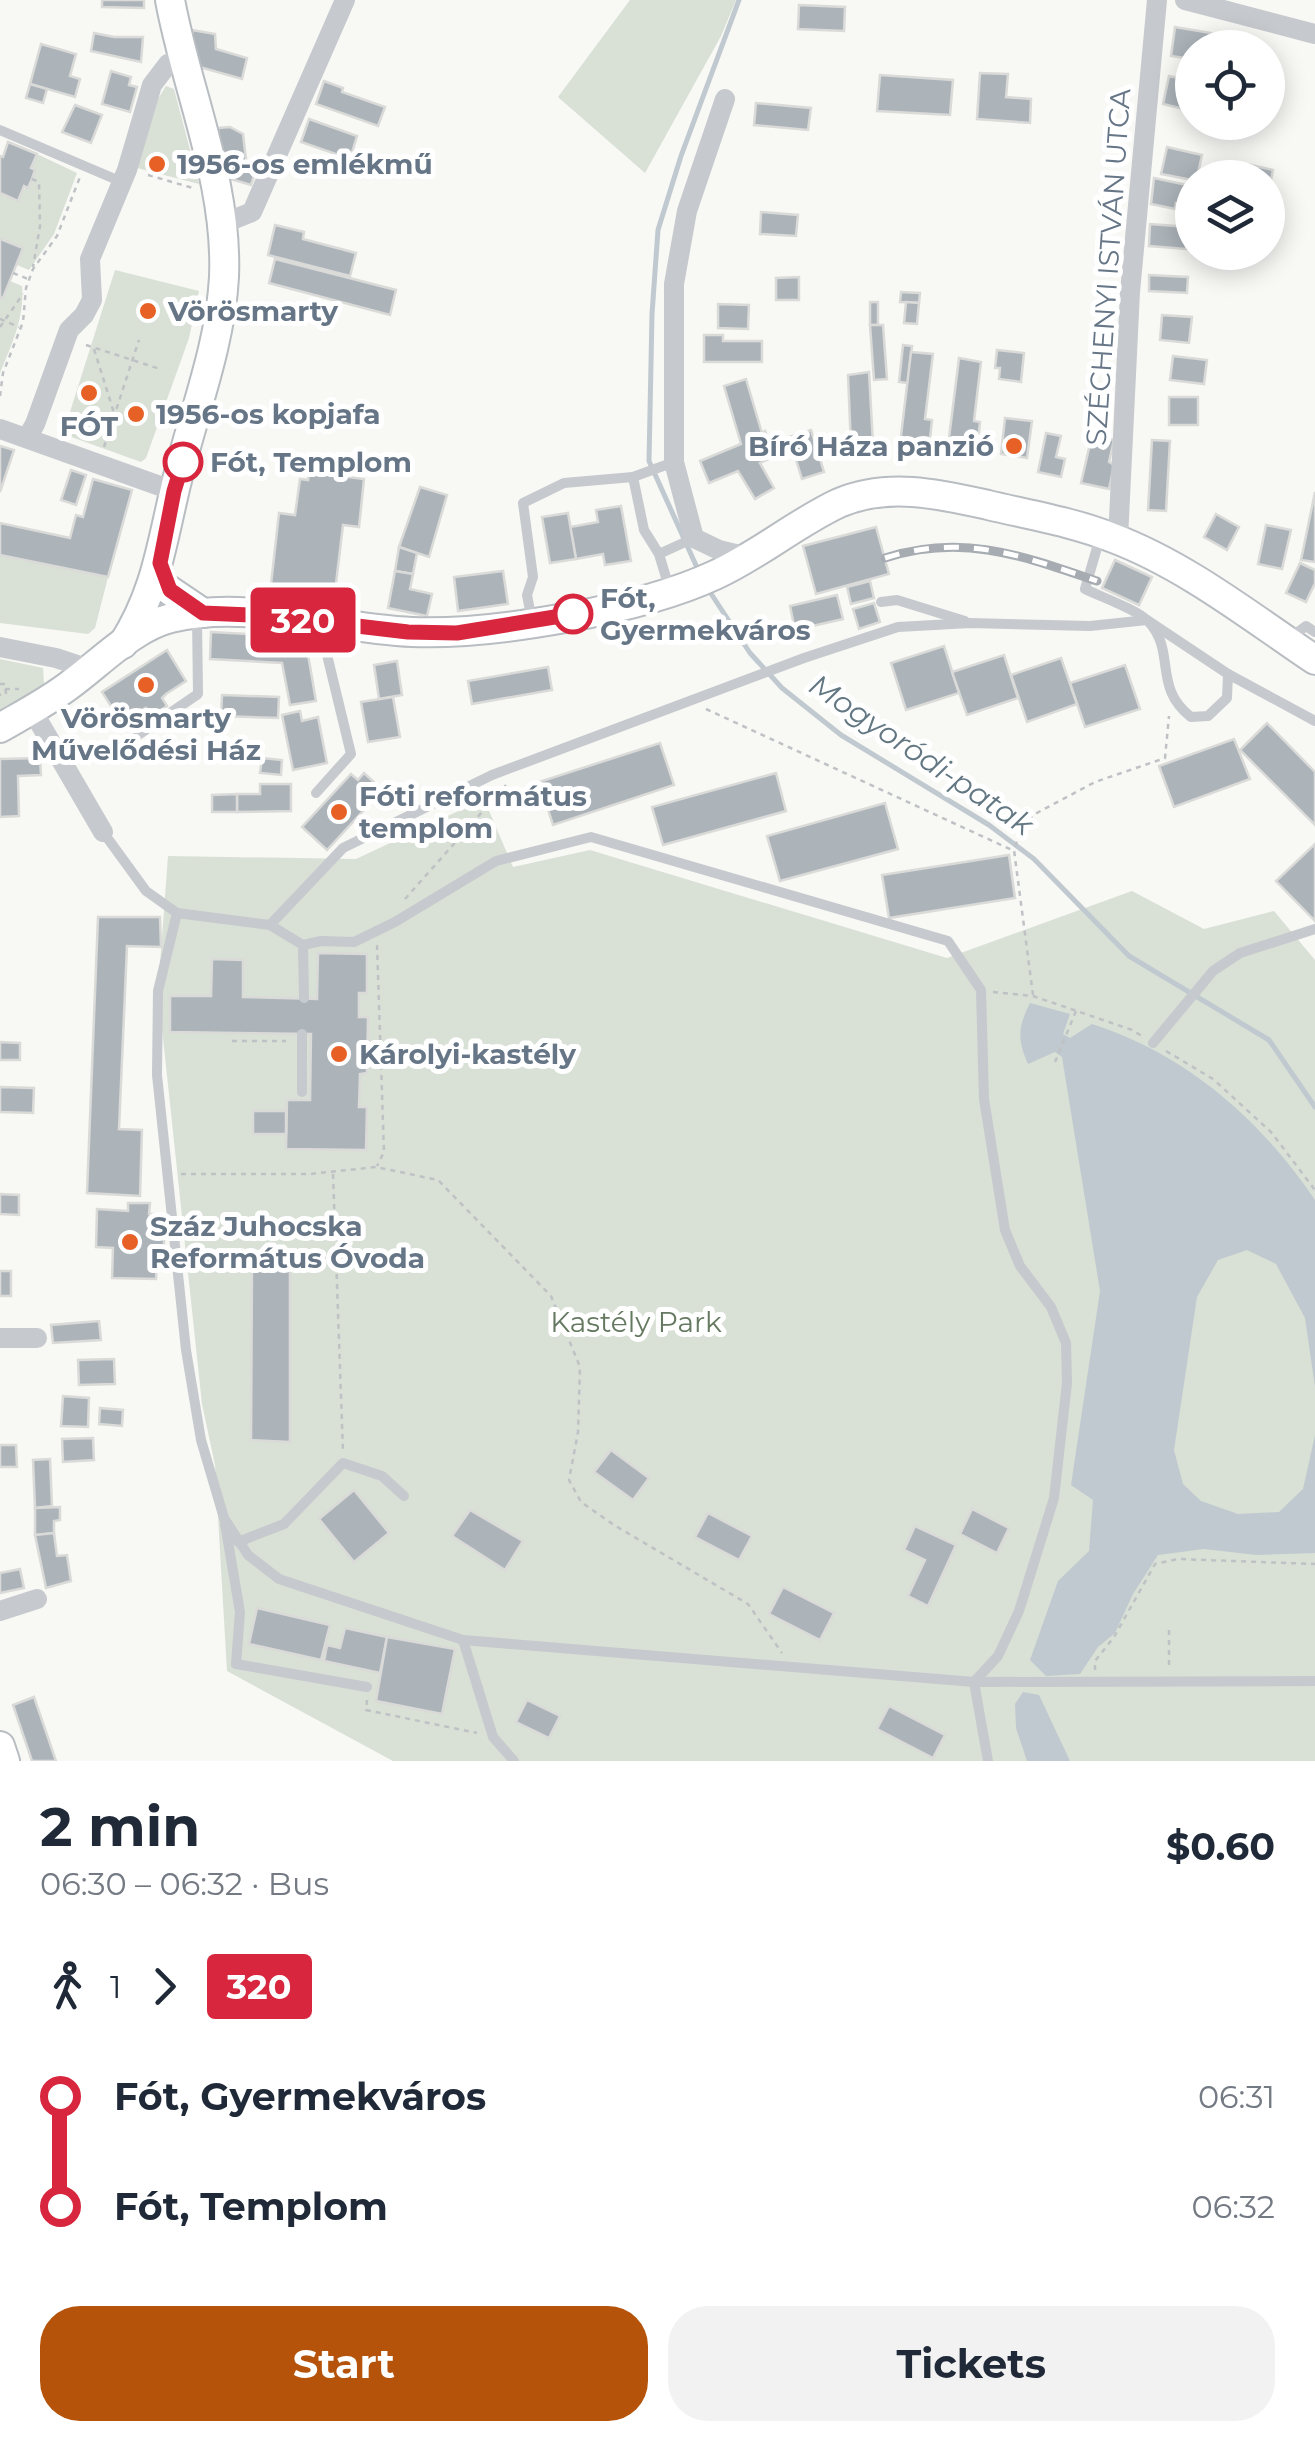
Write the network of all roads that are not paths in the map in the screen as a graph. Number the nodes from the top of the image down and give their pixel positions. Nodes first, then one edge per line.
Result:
1 (170, 0) edge
2 (344, 0) edge
3 (1157, 0) edge
4 (1185, 0) edge
5 (1315, 34) edge
6 (182, 57) junction
7 (725, 99) dead end
8 (0, 130) edge
9 (125, 176) junction
10 (222, 224) junction
11 (0, 429) edge
12 (27, 438) junction
13 (668, 464) junction
14 (638, 475) junction
15 (174, 491) junction
16 (1110, 536) junction
17 (692, 538) junction
18 (659, 554) junction
19 (748, 557) junction
20 (161, 576) junction
21 (692, 584) junction
22 (881, 602) dead end
23 (200, 613) junction
24 (168, 618) junction
25 (1147, 620) junction
26 (532, 621) junction
27 (319, 622) junction
28 (970, 622) junction
29 (1315, 632) edge
30 (1286, 641) junction
31 (122, 645) junction
32 (0, 646) edge
33 (1315, 660) edge
34 (90, 670) junction
35 (1228, 674) junction
36 (32, 710) junction
37 (1315, 721) edge
38 (0, 728) edge
39 (138, 734) dead end
40 (316, 793) dead end
41 (103, 832) joint
42 (177, 913) junction
43 (270, 925) junction
44 (1315, 929) edge
45 (303, 945) junction
46 (304, 998) dead end
47 (302, 1038) road end
48 (1153, 1044) road end
49 (302, 1092) dead end
50 (0, 1338) edge
51 (36, 1338) dead end
52 (404, 1496) dead end
53 (224, 1518) junction
54 (238, 1542) junction
55 (37, 1599) dead end
56 (0, 1611) edge
57 (462, 1640) junction
58 (1315, 1681) edge
59 (974, 1682) junction
60 (368, 1688) road end
61 (0, 1746) edge
62 (5, 1761) edge
63 (514, 1761) edge
64 (988, 1761) edge

1 - 6 main road
2 - 10 street
3 - 16 street, SZÉCHENYI ISTVÁN UTCA
4 - 5 street
6 - 9 street
6 - 10 main road
7 - 13 street
8 - 9 lane
9 - 12 street
10 - 15 main road
11 - 12 street
12 - 15 street
13 - 14 lane
13 - 17 street
14 - 18 lane
14 - 26 lane
15 - 20 main road
16 - 19 main road
16 - 25 lane
16 - 30 main road
17 - 18 lane
17 - 19 street
18 - 21 lane
19 - 21 main road
20 - 23 main road
20 - 24 main road
20 - 31 main road
21 - 26 main road
22 - 28 lane
23 - 24 main road
23 - 27 main road
23 - 39 lane
24 - 31 main road
25 - 28 lane
25 - 35 lane
25 - 35 lane
26 - 27 main road
27 - 40 lane
28 - 43 lane
29 - 30 lane
30 - 33 main road
31 - 34 main road
32 - 34 street
34 - 36 main road
35 - 37 lane
36 - 38 main road
36 - 41 street
41 - 42 lane
42 - 43 lane
42 - 53 lane
43 - 45 lane
44 - 48 lane
45 - 46 lane
45 - 59 lane
47 - 49 lane
50 - 51 street
52 - 54 lane
53 - 54 lane
53 - 60 lane
54 - 57 lane
55 - 56 street
57 - 59 lane
57 - 63 lane
58 - 59 lane
59 - 64 lane
61 - 62 main road

